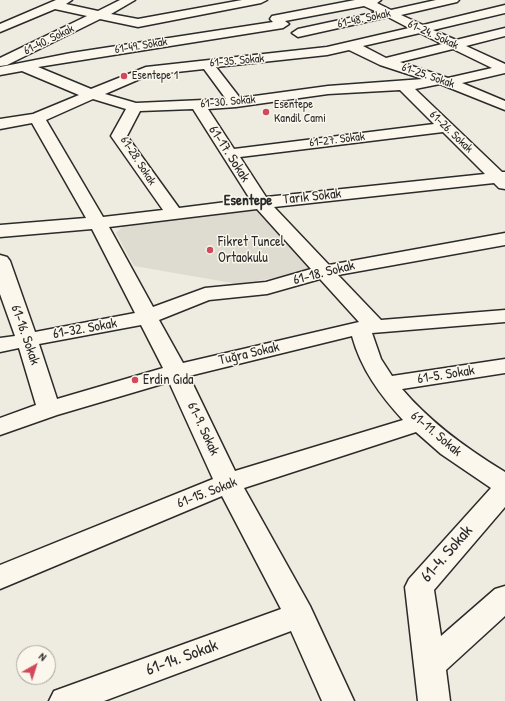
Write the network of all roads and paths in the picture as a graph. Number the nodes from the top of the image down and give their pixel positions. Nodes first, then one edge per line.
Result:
1 (66, 0) edge
2 (128, 0) edge
3 (255, 0) edge
4 (452, 0) edge
5 (367, 1) edge
6 (54, 5) junction
7 (505, 9) edge
8 (390, 14) junction
9 (98, 16) junction
10 (481, 16) junction
11 (280, 22) junction
12 (0, 28) edge
13 (505, 28) edge
14 (421, 29) junction
15 (505, 32) edge
16 (298, 33) junction
17 (453, 44) junction
18 (351, 46) junction
19 (327, 51) junction
20 (385, 62) junction
21 (0, 63) edge
22 (207, 64) junction
23 (23, 66) junction
24 (504, 67) edge
25 (0, 71) edge
26 (443, 81) junction
27 (404, 86) junction
28 (90, 94) junction
29 (236, 103) junction
30 (198, 105) junction
31 (505, 106) edge
32 (135, 107) junction
33 (37, 118) junction
34 (0, 124) edge
35 (445, 127) junction
36 (229, 154) junction
37 (503, 180) edge
38 (261, 203) junction
39 (174, 213) junction
40 (98, 223) junction
41 (0, 231) edge
42 (505, 239) edge
43 (0, 261) edge
44 (326, 271) junction
45 (3, 285) edge
46 (505, 316) edge
47 (147, 317) junction
48 (368, 327) junction
49 (27, 339) junction
50 (0, 345) edge
51 (505, 366) edge
52 (176, 372) junction
53 (388, 384) junction
54 (49, 409) junction
55 (419, 422) junction
56 (0, 427) edge
57 (228, 483) junction
58 (505, 484) edge
59 (505, 488) edge
60 (0, 577) edge
61 (505, 598) edge
62 (299, 615) junction
63 (429, 665) junction
64 (65, 701) edge
65 (338, 701) edge
66 (434, 701) edge

1 - 6 street
2 - 9 street, 61-40. Sokak
3 - 9 street
3 - 11 street
4 - 8 street, 61-48. Sokak
4 - 10 street
5 - 8 street, 61-24. Sokak
5 - 11 street, 61-49. Sokak
6 - 9 street
6 - 12 street
7 - 10 street, 61-35. Sokak
8 - 14 street, 61-24. Sokak
8 - 16 street, 61-48. Sokak
9 - 21 street, 61-40. Sokak
10 - 13 street
10 - 14 street, 61-35. Sokak
11 - 16 street
11 - 23 street, 61-49. Sokak
14 - 17 street, 61-24. Sokak
14 - 18 street, 61-35. Sokak
15 - 17 street
16 - 19 street
17 - 20 street
17 - 24 street, 61-24. Sokak
18 - 19 street, 61-35. Sokak
18 - 20 street, 61-25. Sokak
19 - 22 street, 61-35. Sokak
20 - 26 street, 61-25. Sokak
22 - 28 street, 61-35. Sokak
22 - 29 street
23 - 25 street, 61-49. Sokak
23 - 28 street, 61-30. Sokak
24 - 26 street, 61-30. Sokak
26 - 27 street, 61-30. Sokak
26 - 31 street, 61-25. Sokak
27 - 29 street, 61-30. Sokak
27 - 35 street, 61-26. Sokak
28 - 32 street, 61-30. Sokak
28 - 33 street, 61-35. Sokak
29 - 30 street, 61-30. Sokak
30 - 32 street, 61-30. Sokak
30 - 36 street, 61-17. Sokak
32 - 39 street, 61-28. Sokak
33 - 34 street, 61-35. Sokak
33 - 40 street, 61-9. Sokak
35 - 36 street, 61-27. Sokak
35 - 37 street, 61-26. Sokak
36 - 38 street, 61-17. Sokak
37 - 38 street, Tarık Sokak
38 - 39 street, Tarık Sokak
38 - 44 street, 61-17. Sokak
39 - 40 street, Tarık Sokak
40 - 41 street, Tarık Sokak
40 - 47 street, 61-9. Sokak
42 - 44 street, 61-18. Sokak
43 - 45 street, 61-16. Sokak
44 - 47 street, 61-18. Sokak
44 - 48 street, 61-17. Sokak
45 - 49 street, 61-16. Sokak
46 - 48 street, Tuğra Sokak
47 - 49 street, 61-32. Sokak
47 - 52 street, 61-9. Sokak
48 - 52 street, Tuğra Sokak
48 - 53 street, 61-11. Sokak
49 - 50 street, 61-32. Sokak
49 - 54 street, 61-16. Sokak
51 - 53 street, 61-5. Sokak
52 - 54 street, Tuğra Sokak
52 - 57 street, 61-9. Sokak
53 - 55 street, 61-11. Sokak
54 - 56 street, Tuğra Sokak
55 - 57 street, 61-15. Sokak
55 - 58 street, 61-11. Sokak
57 - 60 street, 61-15. Sokak
57 - 62 street, 61-9. Sokak
59 - 63 street, 61-4. Sokak
61 - 63 street
62 - 64 street, 61-14. Sokak
62 - 65 street, 61-9. Sokak
63 - 66 street, 61-4. Sokak

